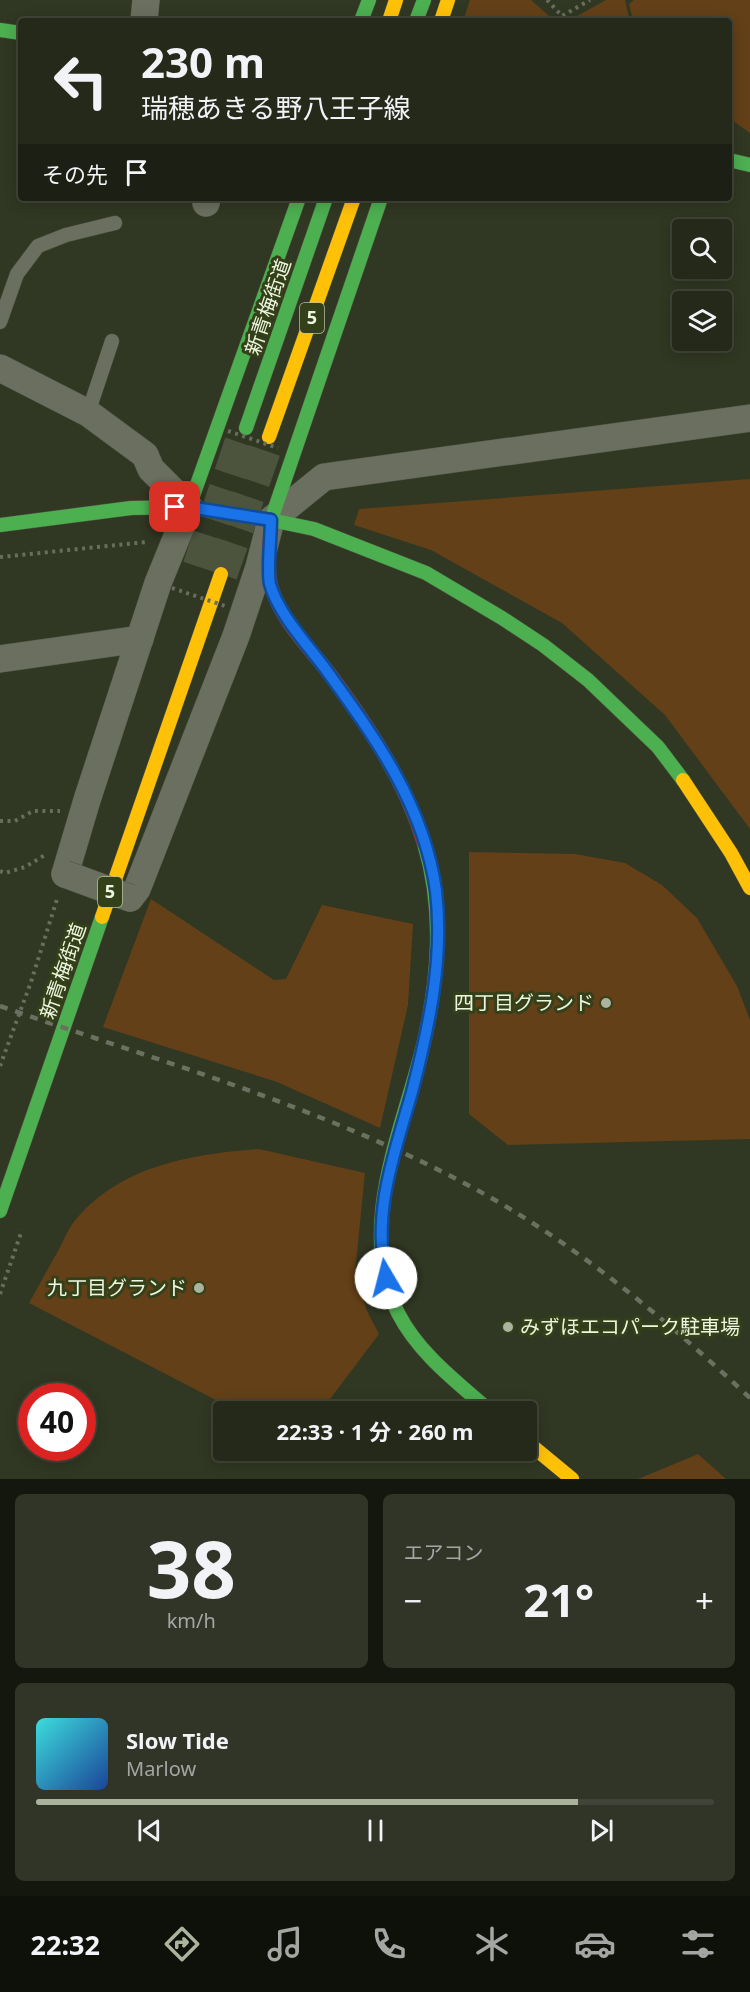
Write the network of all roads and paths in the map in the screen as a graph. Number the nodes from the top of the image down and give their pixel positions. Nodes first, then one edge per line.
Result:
1 (146, 0) edge
2 (369, 0) edge
3 (396, 0) edge
4 (424, 0) edge
5 (448, 0) edge
6 (547, 0) edge
7 (590, 0) edge
8 (144, 18) edge
9 (362, 18) edge
10 (389, 18) edge
11 (417, 18) edge
12 (442, 18) edge
13 (0, 30) edge
14 (18, 33) edge
15 (732, 161) edge
16 (750, 165) edge
17 (298, 201) edge
18 (326, 201) edge
19 (353, 201) edge
20 (380, 201) edge
21 (115, 223) dead end
22 (0, 322) edge
23 (112, 341) dead end
24 (0, 368) edge
25 (88, 413) junction
26 (750, 418) edge
27 (246, 428) tunnel mouth
28 (228, 431) dead end
29 (274, 443) joint
30 (189, 507) junction
31 (271, 520) junction
32 (0, 525) edge
33 (152, 549) dead end
34 (0, 557) edge
35 (220, 574) tunnel mouth
36 (172, 588) dead end
37 (228, 607) dead end
38 (140, 639) junction
39 (0, 659) edge
40 (87, 800) junction
41 (0, 820) edge
42 (73, 847) junction
43 (0, 871) edge
44 (94, 873) dead end
45 (750, 888) edge
46 (87, 896) dead end
47 (56, 900) dead end
48 (0, 1066) edge
49 (0, 1211) edge
50 (478, 1401) edge
51 (537, 1450) edge
52 (572, 1479) edge

1 - 8 street
2 - 9 main road
3 - 10 main road
4 - 11 main road
5 - 12 main road
6 - 7 path
13 - 14 main road
15 - 16 main road
17 - 30 main road
18 - 27 main road, 新青梅街道 / 5
19 - 29 main road, 5
20 - 31 main road
21 - 22 lane
23 - 25 lane
24 - 25 street
25 - 30 street
26 - 31 street
28 - 29 path, bridge
30 - 31 main road, bridge
30 - 32 main road
30 - 38 street
31 - 42 street, bridge
31 - 45 main road
31 - 50 main road
33 - 34 path
35 - 49 main road, 新青梅街道 / 5
36 - 37 path, bridge
38 - 39 street
38 - 40 street
40 - 41 path
40 - 42 street
42 - 43 path
44 - 46 main road, 新青梅街道 / 5
47 - 48 path
51 - 52 main road

